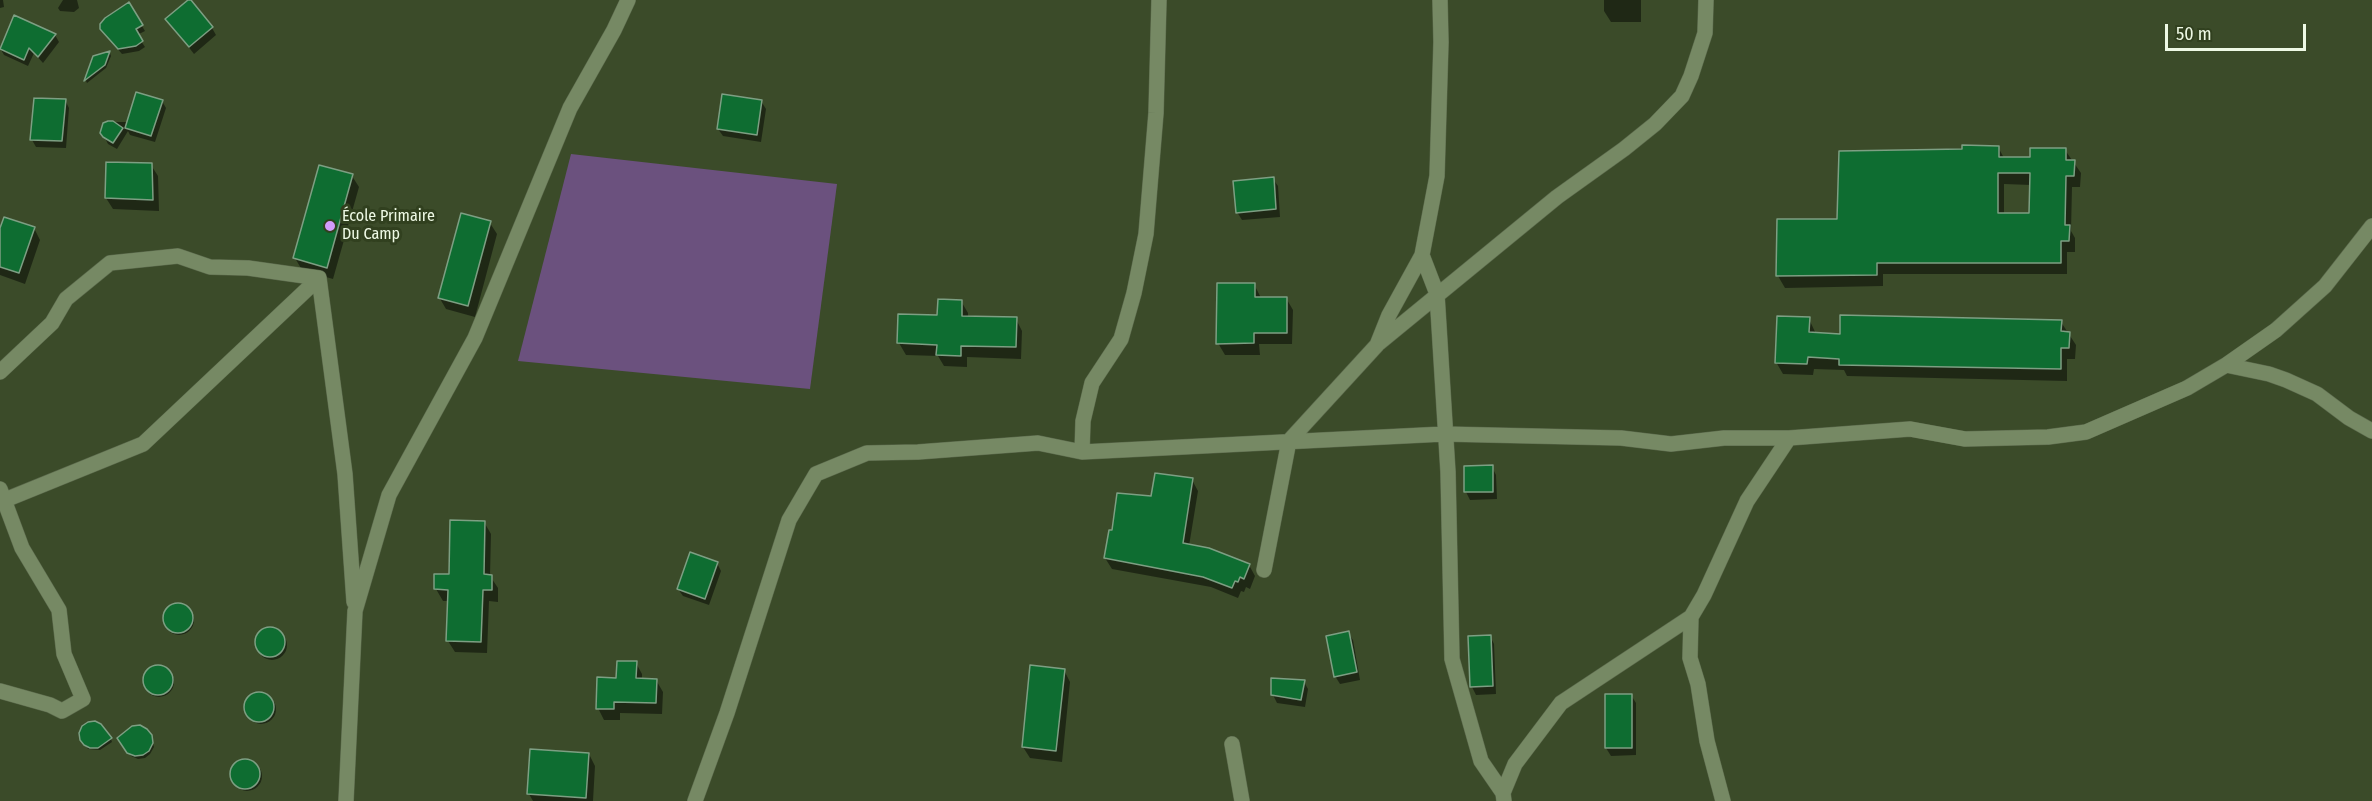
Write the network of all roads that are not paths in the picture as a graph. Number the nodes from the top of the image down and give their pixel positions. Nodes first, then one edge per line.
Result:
1 (628, 0) edge
2 (1159, 0) edge
3 (1440, 0) edge
4 (1706, 0) edge
5 (2372, 226) edge
6 (1422, 255) junction
7 (318, 278) junction
8 (1437, 294) junction
9 (1377, 345) junction
10 (2226, 365) junction
11 (0, 372) edge
12 (2372, 431) edge
13 (1444, 434) junction
14 (1789, 438) junction
15 (1289, 441) junction
16 (1082, 452) junction
17 (1, 497) edge
18 (1264, 570) dead end
19 (355, 611) junction
20 (1691, 617) junction
21 (0, 691) edge
22 (1232, 744) dead end
23 (1504, 797) edge
24 (346, 801) edge
25 (695, 801) edge
26 (1242, 801) edge
27 (1723, 801) edge

1 - 19 street
2 - 16 street
3 - 6 street
4 - 8 street
5 - 10 street
6 - 8 street
6 - 9 street
7 - 11 street
7 - 17 street
7 - 19 street
8 - 9 street
8 - 13 street
9 - 15 street
10 - 12 street
10 - 14 street
13 - 14 street
13 - 15 street
13 - 23 street
14 - 20 street
15 - 16 street
15 - 18 street
16 - 25 street
17 - 21 street
19 - 24 street
20 - 23 street
20 - 27 street
22 - 26 street

